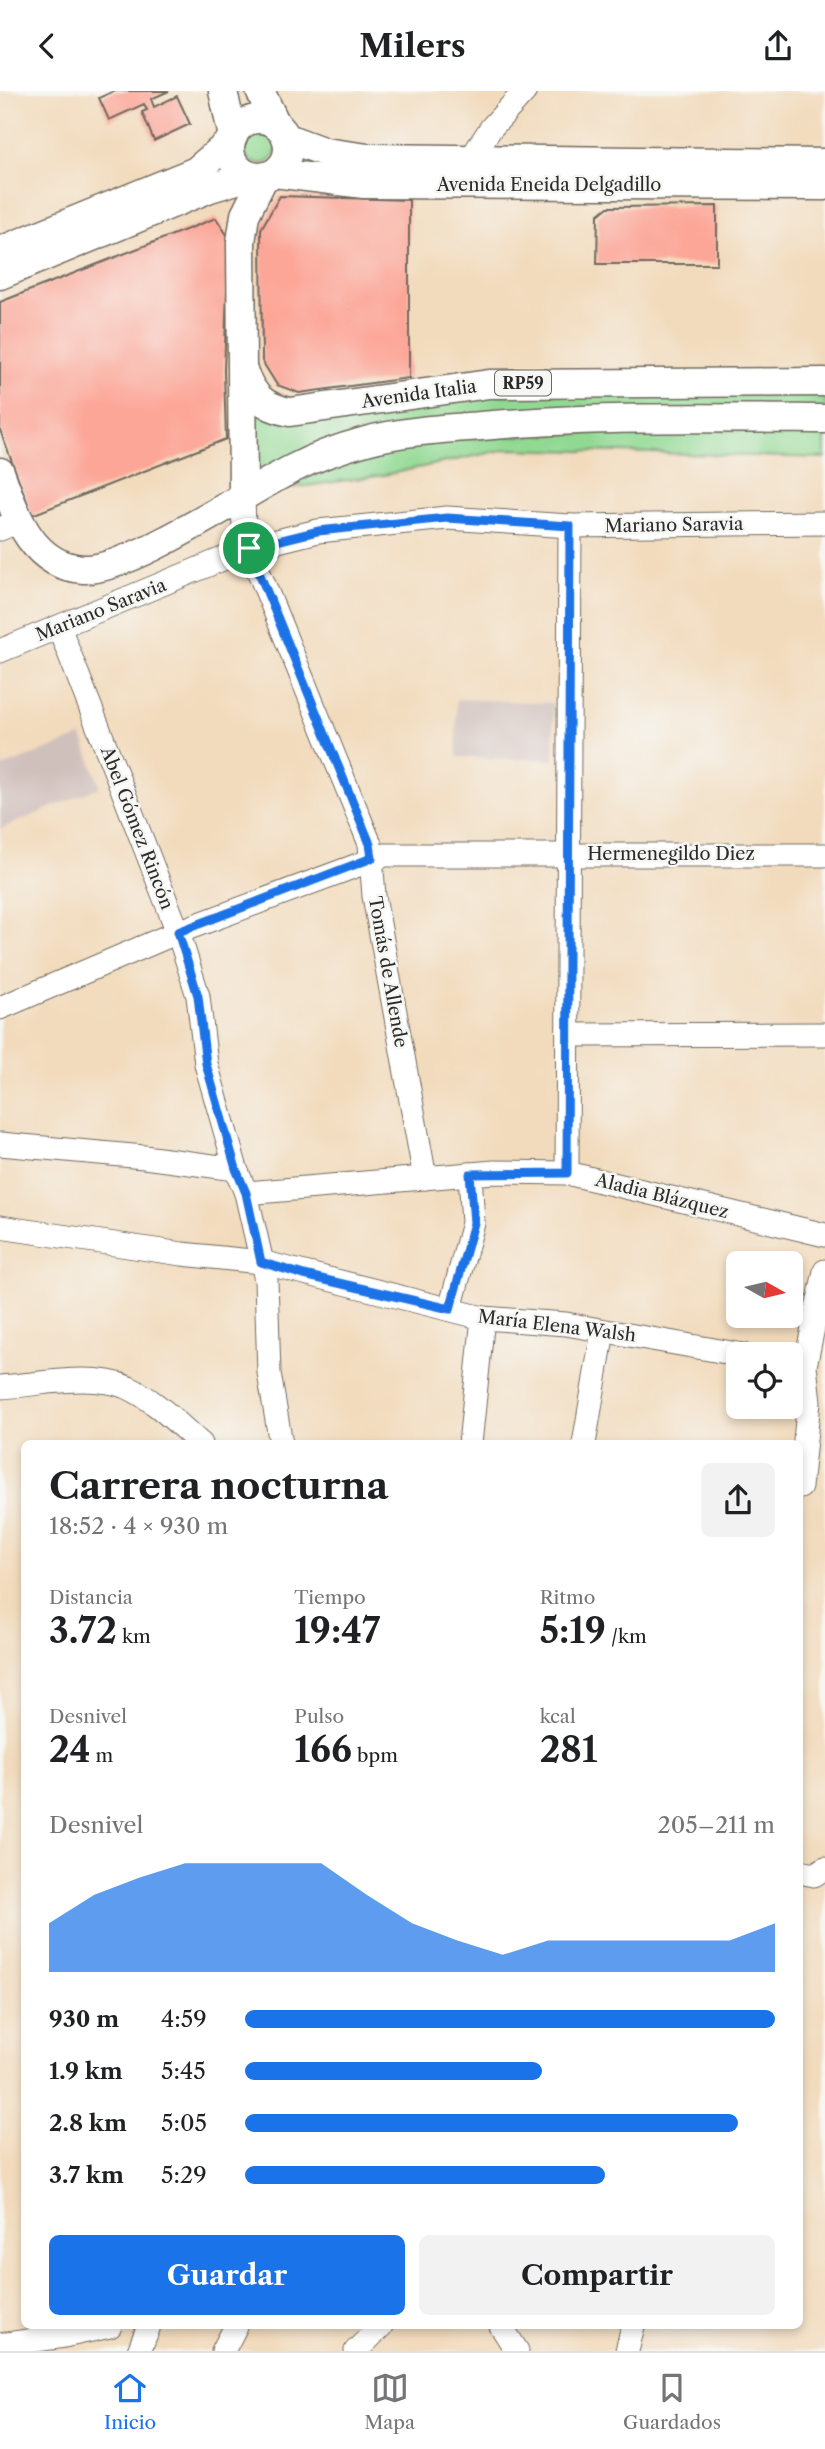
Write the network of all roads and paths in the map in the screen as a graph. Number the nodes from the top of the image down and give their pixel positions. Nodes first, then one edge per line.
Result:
1 (223, 91) edge
2 (260, 91) edge
3 (525, 91) edge
4 (281, 131) junction
5 (232, 139) junction
6 (470, 160) junction
7 (825, 163) edge
8 (262, 175) junction
9 (825, 185) edge
10 (0, 251) edge
11 (0, 275) edge
12 (243, 371) junction
13 (825, 381) edge
14 (825, 419) edge
15 (0, 472) edge
16 (243, 495) junction
17 (825, 523) edge
18 (10, 525) edge
19 (570, 526) junction
20 (249, 548) junction
21 (59, 627) junction
22 (0, 651) edge
23 (570, 853) junction
24 (825, 855) edge
25 (372, 858) junction
26 (178, 932) junction
27 (0, 1009) edge
28 (825, 1034) edge
29 (569, 1035) junction
30 (0, 1144) edge
31 (236, 1169) junction
32 (567, 1173) junction
33 (470, 1174) junction
34 (425, 1178) junction
35 (246, 1193) junction
36 (0, 1227) edge
37 (825, 1235) edge
38 (261, 1262) junction
39 (825, 1271) edge
40 (450, 1309) junction
41 (483, 1318) junction
42 (603, 1331) junction
43 (803, 1348) edge
44 (726, 1352) edge
45 (803, 1382) edge
46 (0, 1387) edge
47 (196, 1440) edge
48 (280, 1440) edge
49 (470, 1440) edge
50 (585, 1440) edge
51 (803, 1459) edge
52 (93, 2329) edge
53 (148, 2329) edge
54 (234, 2329) edge
55 (378, 2329) edge
56 (502, 2329) edge
57 (632, 2329) edge
58 (0, 2345) edge
59 (139, 2351) edge
60 (223, 2351) edge
61 (356, 2351) edge
62 (517, 2351) edge
63 (627, 2351) edge

1 - 5 main road
2 - 4 main road
3 - 6 street
4 - 5 main road
4 - 6 main road, Avenida Eneida Delgadillo
4 - 8 main road
5 - 8 main road
5 - 10 main road
6 - 7 main road, Avenida Eneida Delgadillo
8 - 9 main road, Avenida Eneida Delgadillo
8 - 11 main road, Avenida Eneida Delgadillo
8 - 12 main road
12 - 13 main road, Avenida Italia / RP59
12 - 16 main road
14 - 16 main road, RP59
15 - 18 main road, RP59
16 - 18 main road, RP59
16 - 20 street, Tomás de Allende
17 - 19 street, Mariano Saravia
19 - 20 street, Mariano Saravia
19 - 23 street
20 - 21 street, Mariano Saravia
20 - 25 street, Tomás de Allende
21 - 22 street, Mariano Saravia
21 - 26 street, Abel Gómez Rincón
23 - 24 street, Hermenegildo Diez
23 - 25 street, Hermenegildo Diez
23 - 29 street
25 - 26 street, Hermenegildo Diez
25 - 34 street, Tomás de Allende
26 - 27 street, Hermenegildo Diez
26 - 31 street, Abel Gómez Rincón
28 - 29 street
29 - 32 street
30 - 31 street
31 - 35 street, Abel Gómez Rincón
32 - 33 street, Aladia Blázquez
32 - 37 street, Aladia Blázquez
33 - 34 street, Aladia Blázquez
33 - 40 street
34 - 35 street, Aladia Blázquez
35 - 38 street, Abel Gómez Rincón
36 - 38 street, María Elena Walsh
38 - 40 street, María Elena Walsh
38 - 48 street, Abel Gómez Rincón
39 - 43 street
40 - 41 street, María Elena Walsh
41 - 42 street, María Elena Walsh
41 - 49 street
42 - 44 street, María Elena Walsh
42 - 50 street
45 - 51 street
46 - 47 street
52 - 58 street
53 - 59 street
54 - 60 street
55 - 61 street
56 - 62 street
57 - 63 street

